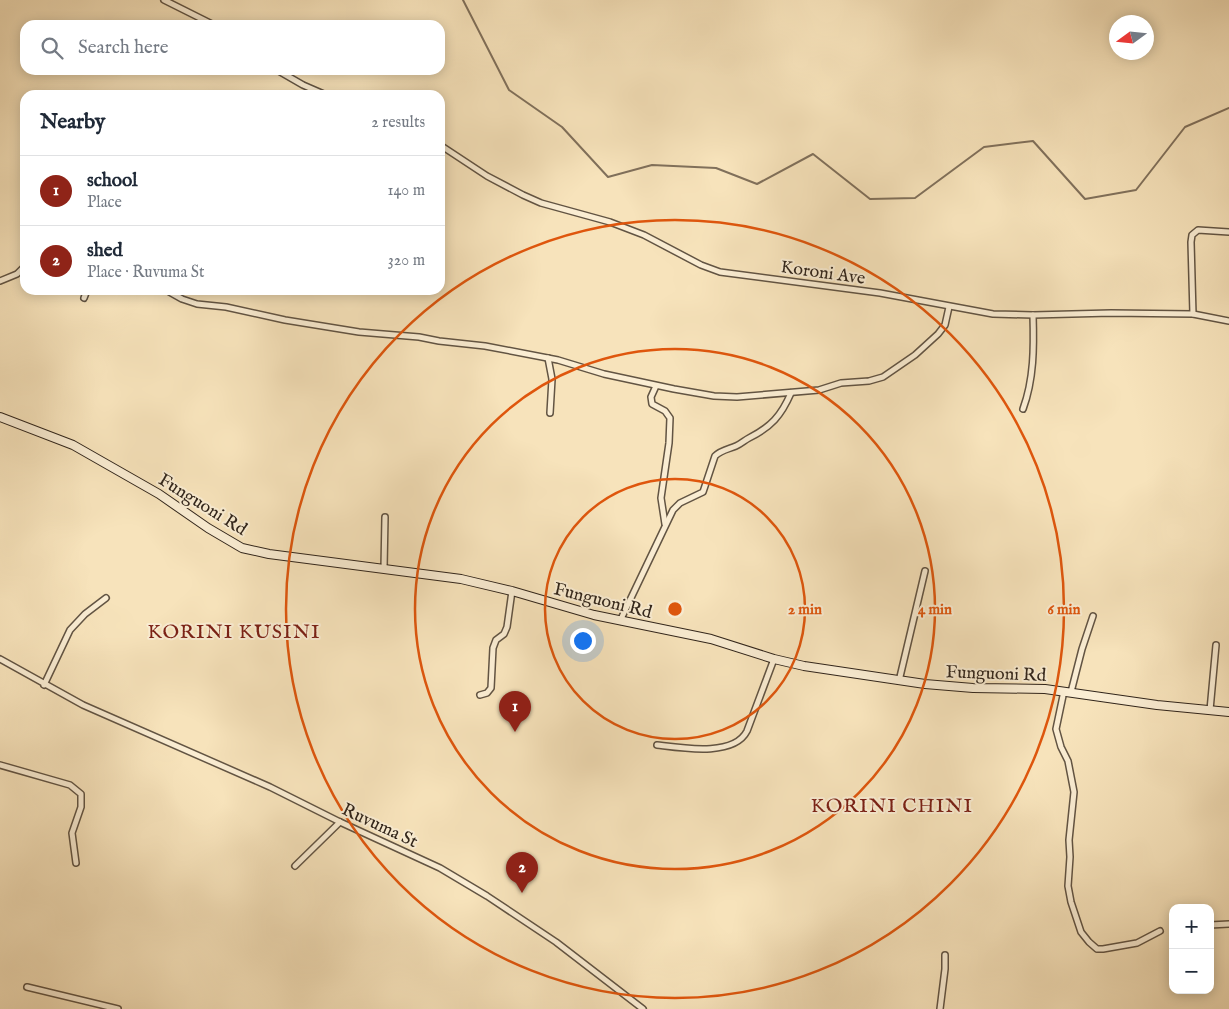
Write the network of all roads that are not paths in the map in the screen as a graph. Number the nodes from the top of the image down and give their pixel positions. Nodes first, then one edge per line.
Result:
1 (164, 0) edge
2 (174, 2) edge
3 (205, 20) edge
4 (286, 75) edge
5 (314, 90) edge
6 (445, 148) edge
7 (1229, 232) edge
8 (20, 271) edge
9 (0, 281) edge
10 (85, 295) edge
11 (176, 295) edge
12 (84, 298) dead end
13 (949, 307) junction
14 (1193, 314) junction
15 (1033, 315) junction
16 (1229, 321) edge
17 (548, 358) junction
18 (656, 386) junction
19 (791, 393) junction
20 (1024, 409) dead end
21 (550, 413) dead end
22 (0, 417) edge
23 (385, 517) dead end
24 (665, 525) junction
25 (384, 568) junction
26 (925, 571) dead end
27 (512, 591) junction
28 (106, 598) dead end
29 (1093, 616) dead end
30 (620, 621) junction
31 (1216, 645) dead end
32 (0, 659) edge
33 (774, 659) junction
34 (899, 681) junction
35 (44, 685) junction
36 (1067, 692) junction
37 (480, 695) dead end
38 (1210, 710) junction
39 (1229, 712) edge
40 (658, 745) dead end
41 (0, 765) edge
42 (340, 822) junction
43 (76, 863) dead end
44 (294, 866) dead end
45 (1229, 924) edge
46 (1214, 925) edge
47 (1160, 931) dead end
48 (945, 955) dead end
49 (27, 987) dead end
50 (118, 1009) edge
51 (643, 1009) edge
52 (940, 1009) edge

1 - 2 street
2 - 3 street
4 - 5 street
6 - 13 street, Koroni Ave
7 - 14 street
8 - 9 street
10 - 12 street
11 - 17 street
13 - 15 street, Koroni Ave
13 - 19 street
14 - 15 street, Koroni Ave
14 - 16 street, Koroni Ave
15 - 20 street
17 - 18 street
17 - 21 street
18 - 19 street
18 - 24 street
19 - 24 street
22 - 25 street, Funguoni Rd
23 - 25 street
24 - 30 street
25 - 27 street, Funguoni Rd
26 - 34 street
27 - 30 street, Funguoni Rd
27 - 37 street
28 - 35 street
29 - 36 street
30 - 33 street, Funguoni Rd
31 - 38 street
32 - 35 street, Ruvuma St
33 - 34 street, Funguoni Rd
33 - 40 street
34 - 36 street, Funguoni Rd
35 - 42 street, Ruvuma St
36 - 38 street, Funguoni Rd
36 - 47 street
38 - 39 street, Funguoni Rd
41 - 43 street
42 - 44 street
42 - 51 street, Ruvuma St
45 - 46 street
48 - 52 street
49 - 50 street

